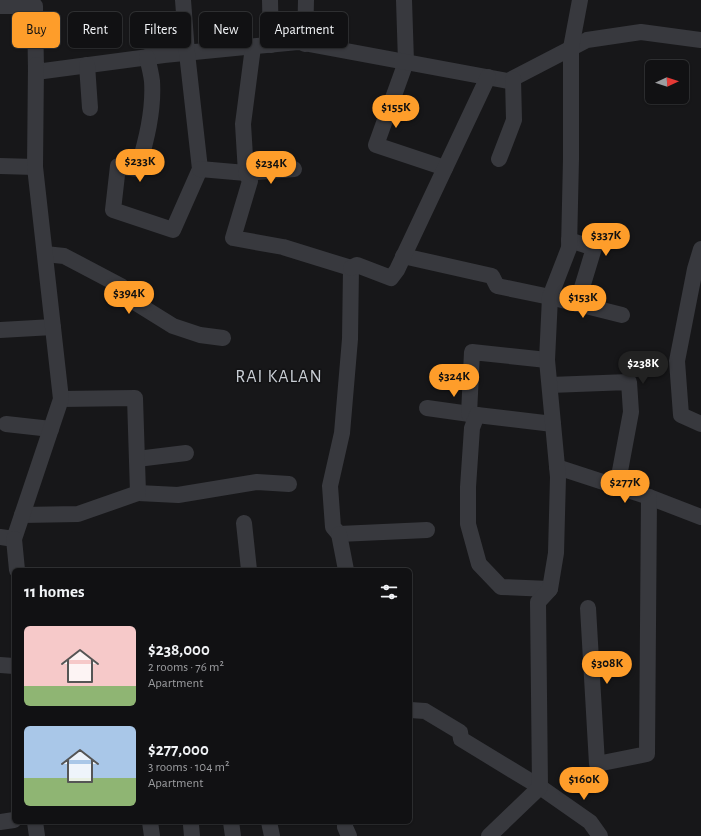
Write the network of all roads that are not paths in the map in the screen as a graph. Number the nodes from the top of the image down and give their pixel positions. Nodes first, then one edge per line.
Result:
1 (183, 0) edge
2 (270, 0) edge
3 (306, 0) edge
4 (404, 0) edge
5 (580, 0) edge
6 (38, 5) edge
7 (0, 6) edge
8 (270, 12) edge
9 (306, 12) edge
10 (701, 40) edge
11 (260, 46) edge
12 (253, 47) junction
13 (327, 48) edge
14 (571, 48) junction
15 (187, 53) junction
16 (147, 57) junction
17 (406, 62) junction
18 (36, 65) junction
19 (87, 65) junction
20 (488, 77) junction
21 (513, 79) junction
22 (90, 108) dead end
23 (499, 159) dead end
24 (0, 166) edge
25 (35, 167) junction
26 (445, 168) junction
27 (200, 169) junction
28 (294, 169) dead end
29 (246, 173) junction
30 (569, 240) junction
31 (701, 250) edge
32 (45, 254) junction
33 (403, 256) junction
34 (351, 268) junction
35 (550, 297) junction
36 (577, 304) junction
37 (622, 315) dead end
38 (53, 327) junction
39 (0, 330) edge
40 (223, 338) dead end
41 (547, 360) junction
42 (550, 385) junction
43 (61, 399) junction
44 (427, 408) dead end
45 (473, 415) junction
46 (6, 424) dead end
47 (553, 424) junction
48 (701, 424) edge
49 (51, 429) junction
50 (186, 453) dead end
51 (137, 459) junction
52 (557, 467) junction
53 (289, 484) dead end
54 (617, 487) junction
55 (138, 493) junction
56 (649, 497) junction
57 (22, 515) junction
58 (701, 516) edge
59 (244, 522) dead end
60 (427, 530) dead end
61 (339, 534) junction
62 (7, 538) edge
63 (16, 568) edge
64 (249, 568) edge
65 (346, 568) edge
66 (550, 589) junction
67 (588, 608) dead end
68 (0, 665) edge
69 (12, 666) edge
70 (412, 710) edge
71 (540, 788) junction
72 (12, 820) edge
73 (0, 822) edge
74 (35, 824) edge
75 (150, 824) edge
76 (231, 824) edge
77 (269, 824) edge
78 (345, 824) edge
79 (37, 836) edge
80 (152, 836) edge
81 (233, 836) edge
82 (272, 836) edge
83 (349, 836) edge
84 (489, 836) edge
85 (600, 836) edge

1 - 15 street
2 - 8 street
3 - 9 street
4 - 17 street
5 - 14 street
6 - 7 street
6 - 18 street
10 - 14 street
11 - 12 street
12 - 15 street
12 - 29 street
13 - 17 street
14 - 21 street
14 - 30 street
15 - 16 street
15 - 27 street
16 - 19 street
16 - 27 street
17 - 20 street
17 - 26 street
18 - 19 street
18 - 25 street
19 - 22 street
20 - 21 street
20 - 26 street
21 - 23 street
24 - 25 street
25 - 32 street
26 - 33 street
27 - 29 street
28 - 29 street
29 - 34 street
30 - 35 street
30 - 36 street
31 - 48 street
32 - 38 street
32 - 40 street
33 - 34 street
33 - 35 street
34 - 61 street
35 - 36 street
35 - 41 street
36 - 37 street
38 - 39 street
38 - 43 street
41 - 42 street
41 - 45 street
42 - 47 street
42 - 54 street
43 - 49 street
43 - 51 street
44 - 45 street
45 - 47 street
45 - 66 street
46 - 49 street
47 - 52 street
49 - 57 street
50 - 51 street
51 - 55 street
52 - 54 street
52 - 66 street
53 - 55 street
54 - 56 street
55 - 57 street
56 - 58 street
56 - 67 street
57 - 62 street
59 - 64 street
60 - 61 street
61 - 65 street
62 - 63 street
66 - 71 street
68 - 69 street
70 - 71 street
71 - 84 street
71 - 85 street
72 - 73 street
74 - 79 street
75 - 80 street
76 - 81 street
77 - 82 street
78 - 83 street

